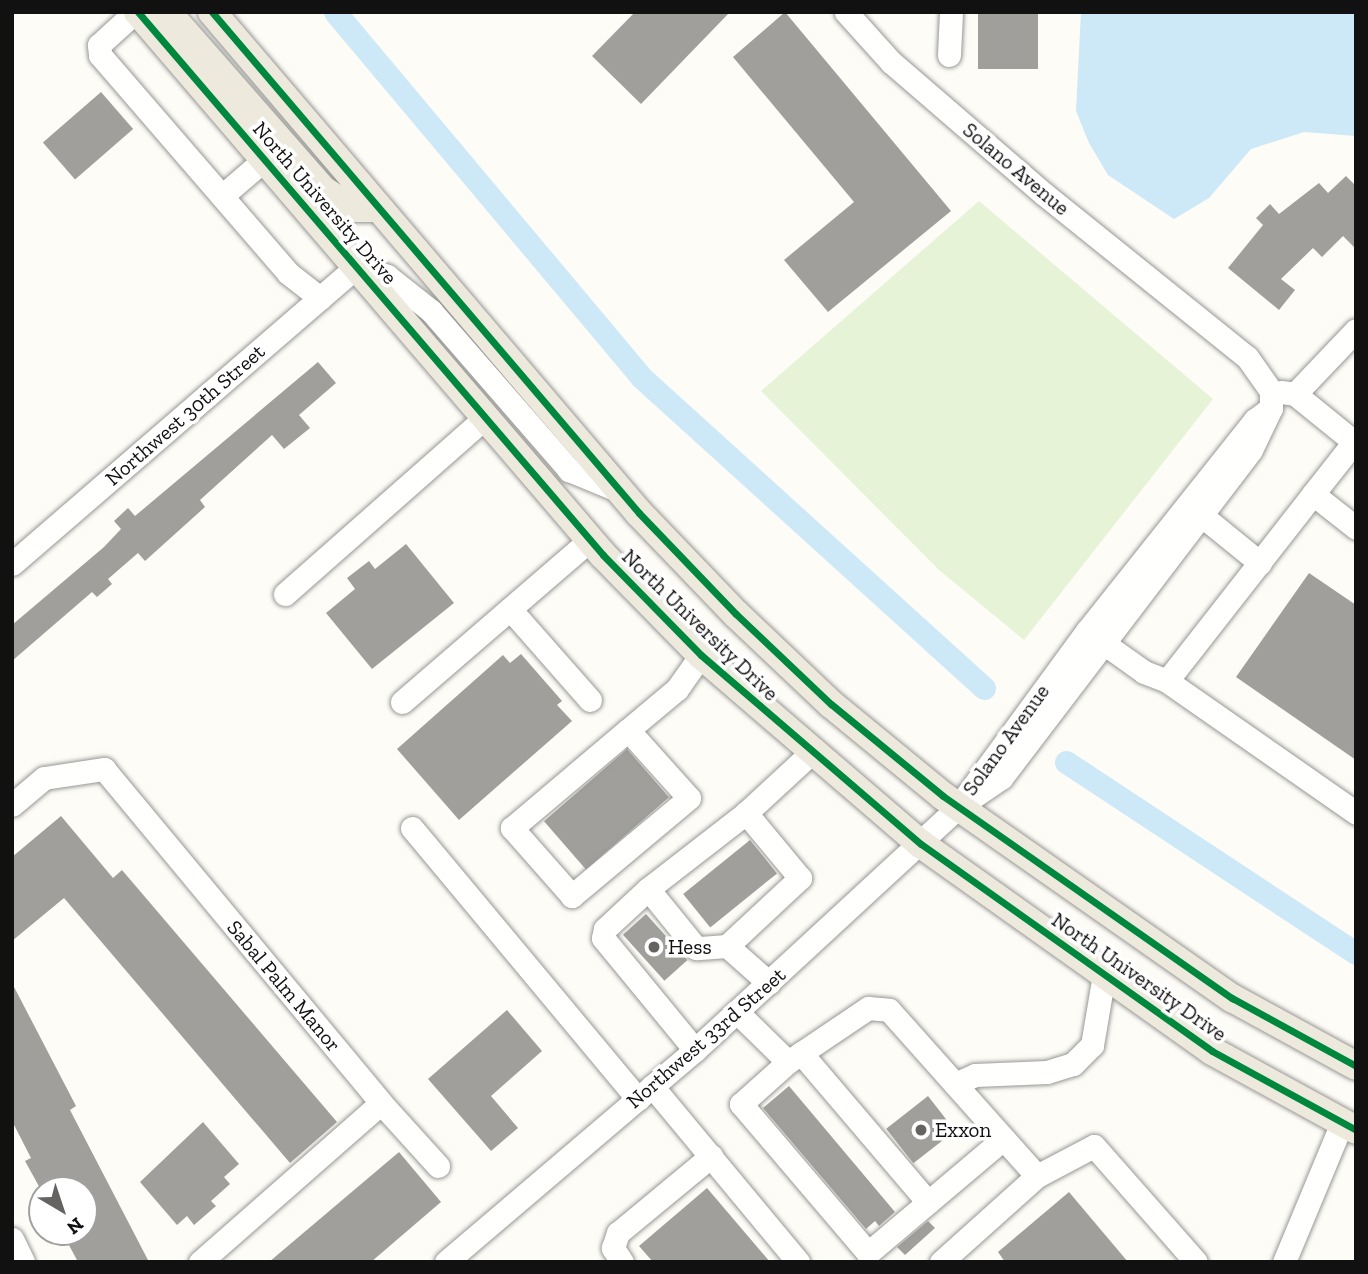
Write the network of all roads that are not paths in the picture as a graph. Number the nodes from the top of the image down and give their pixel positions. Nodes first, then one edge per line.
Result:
1 (137, 12) edge
2 (167, 12) edge
3 (212, 12) edge
4 (951, 12) edge
5 (856, 16) edge
6 (949, 55) dead end
7 (264, 159) junction
8 (222, 196) junction
9 (377, 208) junction
10 (357, 267) junction
11 (320, 298) junction
12 (1356, 330) edge
13 (1295, 394) junction
14 (1271, 399) junction
15 (486, 417) junction
16 (1355, 443) edge
17 (622, 492) junction
18 (1313, 494) junction
19 (1201, 515) junction
20 (1356, 528) edge
21 (590, 540) junction
22 (1260, 563) junction
23 (12, 564) edge
24 (285, 594) dead end
25 (510, 609) junction
26 (1102, 642) junction
27 (701, 655) junction
28 (1167, 681) junction
29 (590, 700) dead end
30 (402, 702) dead end
31 (628, 730) junction
32 (811, 753) junction
33 (12, 805) edge
34 (958, 807) junction
35 (746, 813) junction
36 (1356, 813) edge
37 (412, 828) dead end
38 (921, 845) junction
39 (648, 889) junction
40 (727, 946) junction
41 (1104, 975) junction
42 (769, 983) junction
43 (737, 1012) junction
44 (695, 1049) junction
45 (794, 1058) junction
46 (1356, 1066) edge
47 (955, 1084) junction
48 (645, 1093) junction
49 (381, 1103) junction
50 (1349, 1127) edge
51 (1003, 1139) junction
52 (711, 1156) junction
53 (438, 1166) dead end
54 (1037, 1176) junction
55 (928, 1202) junction
56 (12, 1239) edge
57 (205, 1260) edge
58 (23, 1262) edge
59 (446, 1262) edge
60 (622, 1262) edge
61 (798, 1262) edge
62 (942, 1262) edge
63 (1196, 1262) edge
64 (1284, 1262) edge

1 - 7 main road, North University Drive
1 - 8 street
2 - 9 main road
3 - 9 main road, North University Drive
4 - 6 street
5 - 14 street, Solano Avenue
7 - 8 street
7 - 10 main road, North University Drive
8 - 11 street
9 - 17 main road, North University Drive
10 - 11 street, Northwest 30th Street
10 - 15 main road, North University Drive
10 - 17 street
11 - 23 street, Northwest 30th Street
12 - 13 street
13 - 14 street
13 - 16 street
14 - 19 street, Solano Avenue
14 - 34 street, Solano Avenue
15 - 21 main road, North University Drive
15 - 24 street
16 - 18 street
17 - 34 main road, North University Drive
18 - 20 street
18 - 22 street
19 - 22 street
19 - 26 street, Solano Avenue
21 - 25 street
21 - 27 main road, North University Drive
22 - 28 street
25 - 29 street
25 - 30 street
26 - 28 street
26 - 34 street, Solano Avenue
27 - 31 street
27 - 32 main road, North University Drive
28 - 36 street
31 - 31 street
32 - 35 street
32 - 38 main road, North University Drive
33 - 49 street, Sabal Palm Manor
34 - 38 street, Northwest 33rd Street
34 - 46 main road, North University Drive
35 - 39 street
35 - 40 street
37 - 48 street
38 - 41 main road, North University Drive
38 - 42 street, Northwest 33rd Street
39 - 40 street
39 - 44 street
40 - 42 street
41 - 47 street
41 - 50 main road, North University Drive
42 - 43 street, Northwest 33rd Street
43 - 44 street, Northwest 33rd Street
43 - 45 street
44 - 48 street, Northwest 33rd Street
45 - 47 street
45 - 55 street
45 - 55 street
47 - 51 street
48 - 52 street
48 - 59 street, Northwest 33rd Street
49 - 53 street
49 - 57 street
50 - 64 street
51 - 54 street
51 - 55 street
52 - 60 street
52 - 61 street
54 - 62 street
54 - 63 street
56 - 58 street

